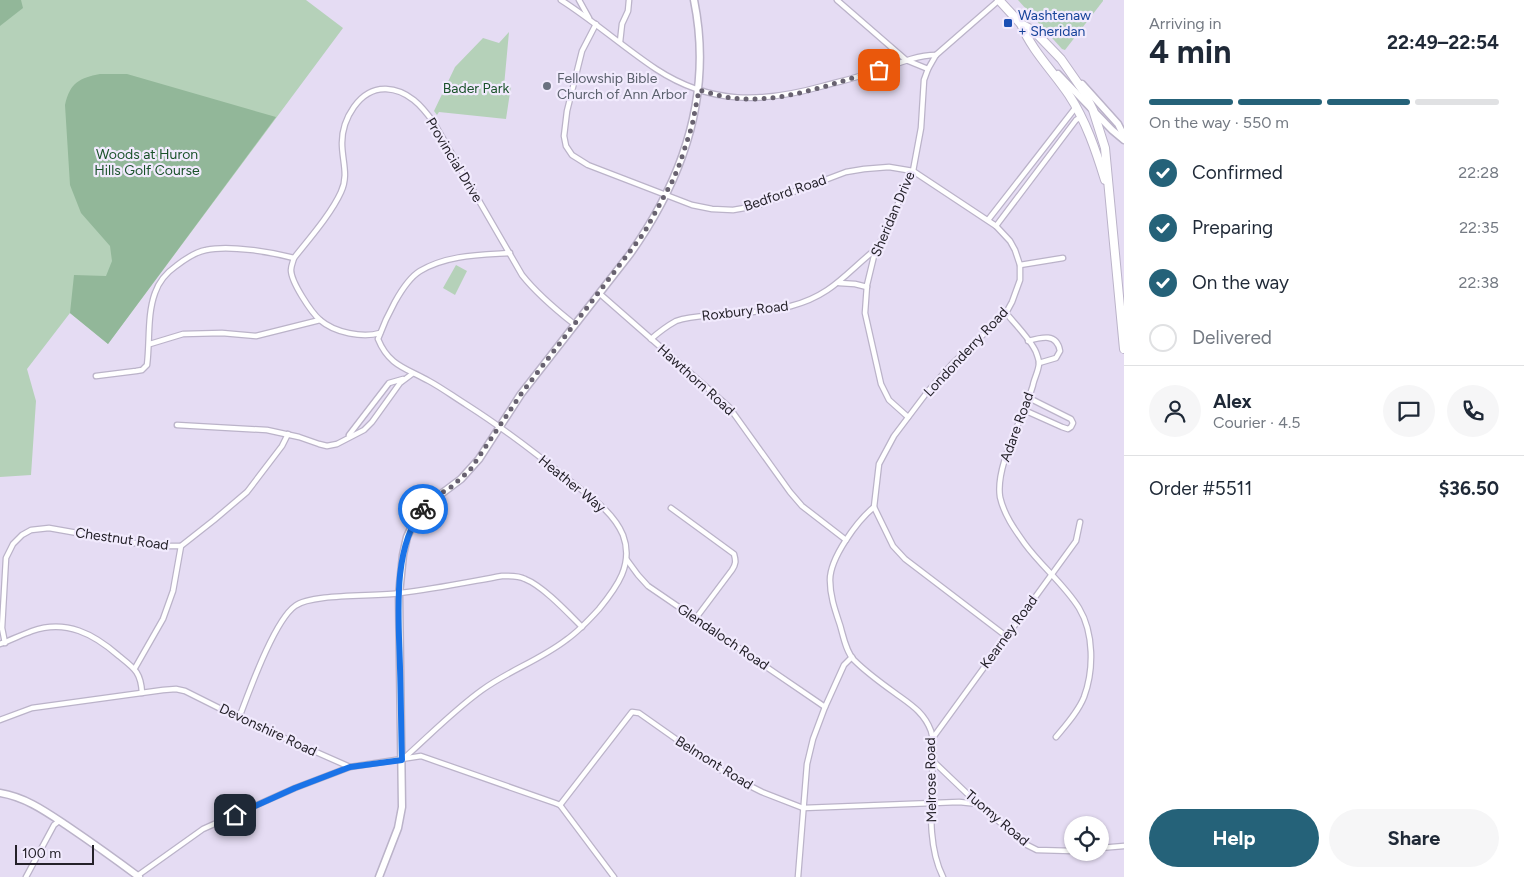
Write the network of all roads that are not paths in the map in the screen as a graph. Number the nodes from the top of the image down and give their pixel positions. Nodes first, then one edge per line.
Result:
1 (562, 0) edge
2 (579, 0) edge
3 (629, 0) edge
4 (694, 0) edge
5 (837, 0) edge
6 (999, 0) edge
7 (589, 19) junction
8 (596, 24) junction
9 (1021, 24) junction
10 (620, 42) junction
11 (1033, 48) junction
12 (936, 55) junction
13 (906, 60) junction
14 (928, 69) junction
15 (1073, 74) junction
16 (699, 90) junction
17 (1076, 107) junction
18 (1093, 110) junction
19 (1082, 117) junction
20 (1124, 136) edge
21 (1124, 140) edge
22 (1039, 153) junction
23 (1047, 158) junction
24 (913, 171) junction
25 (1108, 189) junction
26 (665, 195) junction
27 (988, 220) junction
28 (996, 226) junction
29 (878, 248) junction
30 (510, 254) junction
31 (294, 258) junction
32 (1063, 258) dead end
33 (1020, 265) junction
34 (839, 283) junction
35 (867, 287) junction
36 (599, 293) junction
37 (1006, 313) junction
38 (320, 320) junction
39 (574, 324) junction
40 (380, 333) junction
41 (651, 339) junction
42 (1028, 341) junction
43 (150, 344) junction
44 (1124, 349) edge
45 (1039, 363) junction
46 (412, 374) junction
47 (96, 376) dead end
48 (404, 379) junction
49 (1029, 398) junction
50 (1024, 410) junction
51 (908, 417) junction
52 (177, 425) dead end
53 (500, 427) junction
54 (288, 434) junction
55 (347, 438) junction
56 (874, 506) junction
57 (671, 508) dead end
58 (1080, 522) dead end
59 (846, 540) junction
60 (181, 546) junction
61 (627, 560) junction
62 (1050, 574) junction
63 (399, 594) junction
64 (696, 618) junction
65 (582, 627) junction
66 (1006, 636) junction
67 (2, 644) edge
68 (852, 657) junction
69 (134, 668) junction
70 (142, 693) junction
71 (825, 707) junction
72 (239, 718) junction
73 (0, 720) edge
74 (1056, 737) dead end
75 (932, 739) junction
76 (402, 760) junction
77 (933, 761) junction
78 (350, 767) junction
79 (0, 793) edge
80 (931, 803) junction
81 (978, 804) junction
82 (560, 806) junction
83 (803, 808) junction
84 (59, 821) junction
85 (1124, 846) edge
86 (1109, 847) edge
87 (1064, 851) edge
88 (138, 876) edge
89 (26, 877) edge
90 (379, 877) edge
91 (614, 877) edge
92 (798, 877) edge
93 (944, 877) edge

1 - 7 street
2 - 7 street
3 - 10 street
4 - 16 street
5 - 13 street
6 - 9 main road
6 - 12 street, Sheridan Drive
7 - 8 street
8 - 10 street
8 - 26 street, Bedford Road
9 - 11 main road
9 - 15 main road
10 - 16 street
11 - 17 main road
11 - 18 street
12 - 13 street
12 - 14 street, Sheridan Drive
13 - 14 street
13 - 16 street
14 - 24 street, Sheridan Drive
15 - 18 main road
15 - 20 street
16 - 26 street
17 - 19 main road
17 - 22 street
18 - 21 street
18 - 25 main road
19 - 23 street
19 - 25 main road
22 - 23 street
22 - 27 street
23 - 28 street
24 - 26 street, Bedford Road
24 - 27 street, Bedford Road
24 - 29 street, Sheridan Drive
25 - 44 main road
26 - 36 street
27 - 28 street, Londonderry Road
28 - 33 street, Londonderry Road
29 - 34 street, Roxbury Road
29 - 35 street, Sheridan Drive
30 - 31 street, Provincial Drive
30 - 39 street, Provincial Drive
30 - 40 street
31 - 38 street
31 - 43 street
32 - 33 street
33 - 37 street, Londonderry Road
34 - 35 street
34 - 41 street, Roxbury Road
35 - 51 street, Sheridan Drive
36 - 39 street
36 - 41 street, Hawthorn Road
37 - 42 street
37 - 51 street, Londonderry Road
38 - 40 street
38 - 43 street
39 - 53 street
40 - 46 street, Heather Way
41 - 59 street, Hawthorn Road
42 - 45 street
42 - 45 street
43 - 47 street
45 - 49 street, Adare Road
46 - 48 street
46 - 53 street, Heather Way
48 - 55 street
48 - 55 street
49 - 50 street, Adare Road
49 - 50 street
50 - 62 street, Adare Road
51 - 56 street, Londonderry Road
52 - 54 street
53 - 61 street, Heather Way
53 - 63 street
54 - 55 street
54 - 60 street, Chestnut Road
56 - 59 street
56 - 66 street
57 - 64 street
58 - 62 street, Kearney Road
59 - 68 street
60 - 67 street, Chestnut Road
60 - 69 street
61 - 64 street, Glendaloch Road
61 - 65 street, Heather Way
62 - 66 street, Kearney Road
62 - 74 street, Adare Road
63 - 65 street
63 - 72 street
63 - 76 street
64 - 71 street, Glendaloch Road
65 - 76 street, Heather Way
66 - 75 street, Kearney Road
67 - 69 street
68 - 71 street
68 - 75 street, Melrose Road
69 - 70 street
70 - 72 street, Devonshire Road
70 - 73 street, Devonshire Road
71 - 83 street
72 - 78 street, Devonshire Road
75 - 77 street, Melrose Road
76 - 78 street
76 - 82 street
76 - 90 street
77 - 80 street, Melrose Road
77 - 81 street, Tuomy Road
78 - 88 street
79 - 84 street
80 - 81 street, Belmont Road
80 - 83 street, Belmont Road
80 - 93 street, Melrose Road
81 - 87 street, Tuomy Road
82 - 83 street, Belmont Road
82 - 91 street
83 - 92 street
84 - 88 street
84 - 89 street
85 - 86 street

